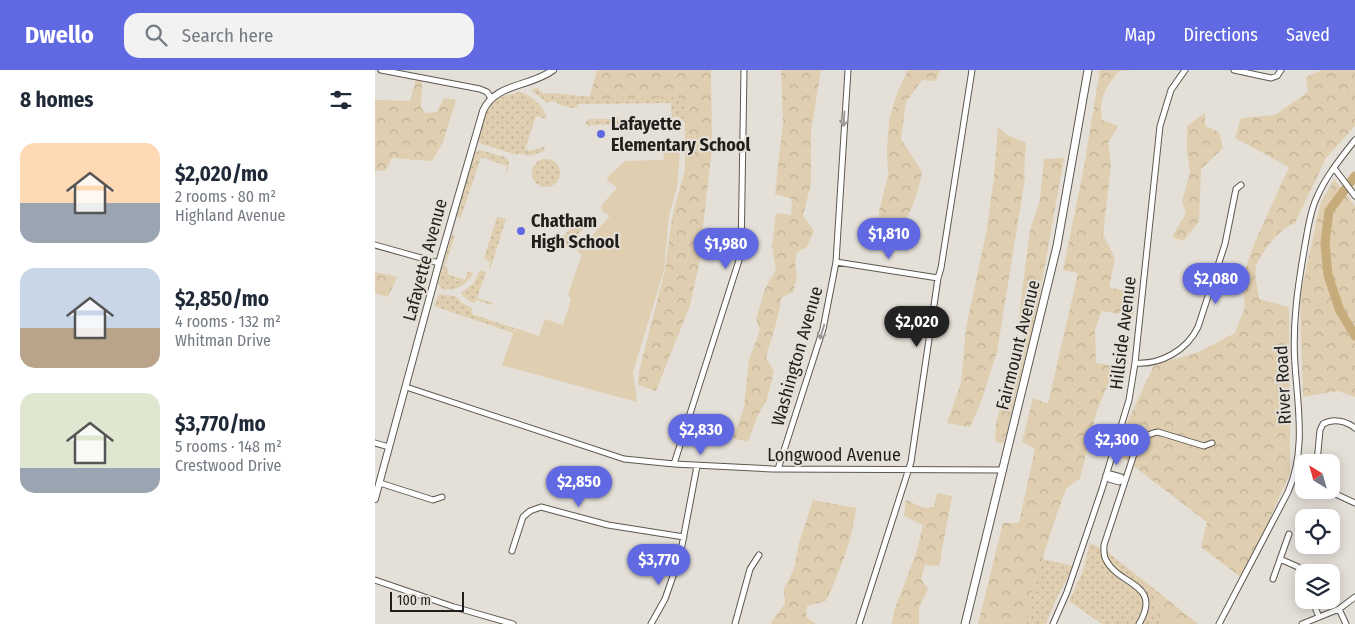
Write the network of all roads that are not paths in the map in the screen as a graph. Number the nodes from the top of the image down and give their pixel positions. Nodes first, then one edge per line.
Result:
1 (381, 70) edge
2 (553, 70) edge
3 (744, 70) edge
4 (848, 70) edge
5 (972, 70) edge
6 (1088, 70) edge
7 (1185, 70) edge
8 (1234, 70) edge
9 (1281, 70) edge
10 (491, 98) junction
11 (1355, 140) edge
12 (1334, 168) junction
13 (1241, 185) dead end
14 (1355, 196) edge
15 (375, 245) edge
16 (836, 262) junction
17 (439, 263) junction
18 (938, 278) junction
19 (1135, 363) junction
20 (406, 387) junction
21 (1355, 428) edge
22 (1212, 443) dead end
23 (375, 444) edge
24 (389, 448) junction
25 (1318, 454) edge
26 (674, 464) junction
27 (697, 466) junction
28 (778, 469) junction
29 (908, 470) junction
30 (1003, 470) junction
31 (1107, 475) junction
32 (1124, 480) junction
33 (379, 483) junction
34 (1340, 496) edge
35 (442, 497) dead end
36 (375, 499) edge
37 (1355, 503) edge
38 (1289, 534) dead end
39 (684, 537) junction
40 (512, 551) dead end
41 (759, 555) dead end
42 (1280, 559) junction
43 (1295, 566) edge
44 (1273, 579) dead end
45 (375, 580) edge
46 (1355, 598) edge
47 (1340, 608) edge
48 (1316, 609) edge
49 (1339, 609) joint
50 (1319, 617) junction
51 (513, 624) edge
52 (651, 624) edge
53 (735, 624) edge
54 (859, 624) edge
55 (965, 624) edge
56 (1053, 624) edge
57 (1139, 624) edge
58 (1219, 624) edge
59 (1302, 624) edge
60 (1346, 624) edge

1 - 10 street
2 - 10 street
3 - 26 street
4 -> 16 street, Washington Avenue
5 - 18 street
6 - 30 main road, Fairmount Avenue
7 - 19 street, Hillside Avenue
8 - 9 street
10 - 17 street, Lafayette Avenue
11 - 12 street, River Road
12 - 14 street
12 - 58 street, River Road
13 - 19 street
15 - 17 street
16 - 18 street
16 -> 28 street, Washington Avenue
17 - 20 street, Lafayette Avenue
18 - 29 street
19 - 31 street, Hillside Avenue
20 - 24 street, Lafayette Avenue
20 - 26 street, Longwood Avenue
21 - 25 street
22 - 32 street
23 - 24 street
24 - 33 street, Lafayette Avenue
26 - 27 street, Longwood Avenue
27 - 28 street, Longwood Avenue
27 - 39 street
28 - 29 street, Longwood Avenue
29 - 30 street, Longwood Avenue
29 - 54 street
30 - 55 main road, Fairmount Avenue
31 - 32 street
31 - 56 street, Hillside Avenue
32 - 57 street
33 - 35 street
33 - 36 street, Lafayette Avenue
34 - 37 street
38 - 42 street
39 - 40 street
39 - 52 street
41 - 53 street
42 - 43 street
42 - 44 street
45 - 51 street
46 - 47 street
48 - 50 street
49 - 50 street
49 - 60 street
50 - 59 street

